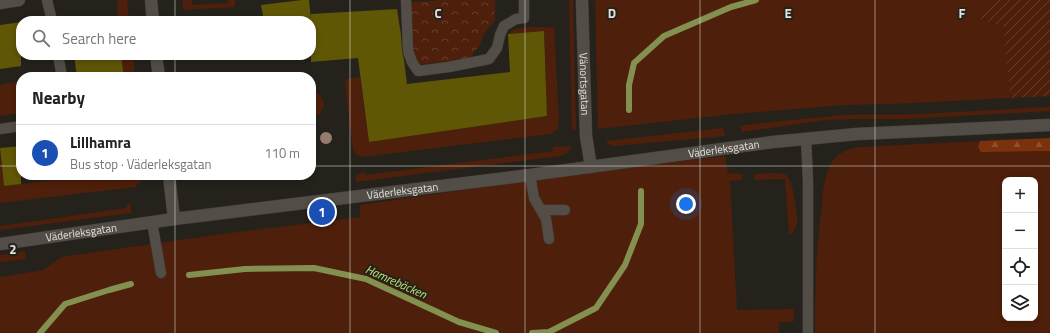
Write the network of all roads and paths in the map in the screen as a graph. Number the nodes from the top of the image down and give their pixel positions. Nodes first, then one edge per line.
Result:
1 (18, 0) edge
2 (47, 0) edge
3 (151, 0) edge
4 (406, 0) edge
5 (524, 0) edge
6 (582, 0) edge
7 (0, 3) edge
8 (51, 16) edge
9 (153, 16) edge
10 (59, 60) edge
11 (157, 60) edge
12 (61, 72) edge
13 (158, 72) edge
14 (1050, 125) edge
15 (16, 127) edge
16 (0, 129) edge
17 (806, 138) junction
18 (591, 167) junction
19 (530, 175) junction
20 (169, 180) edge
21 (541, 210) junction
22 (565, 210) dead end
23 (174, 219) junction
24 (152, 222) junction
25 (549, 239) dead end
26 (0, 244) edge
27 (161, 272) dead end
28 (808, 333) edge

1 - 7 street
2 - 8 lane
3 - 9 street
4 - 5 lane
6 - 18 street, Vänortsgatan
10 - 12 lane
11 - 13 street
14 - 17 street, Väderleksgatan
15 - 16 lane
17 - 18 street, Väderleksgatan
17 - 28 lane
18 - 19 street, Väderleksgatan
19 - 21 lane
19 - 23 street, Väderleksgatan
20 - 23 street
21 - 22 lane
21 - 25 lane
23 - 24 street, Väderleksgatan
24 - 26 street, Väderleksgatan
24 - 27 lane

